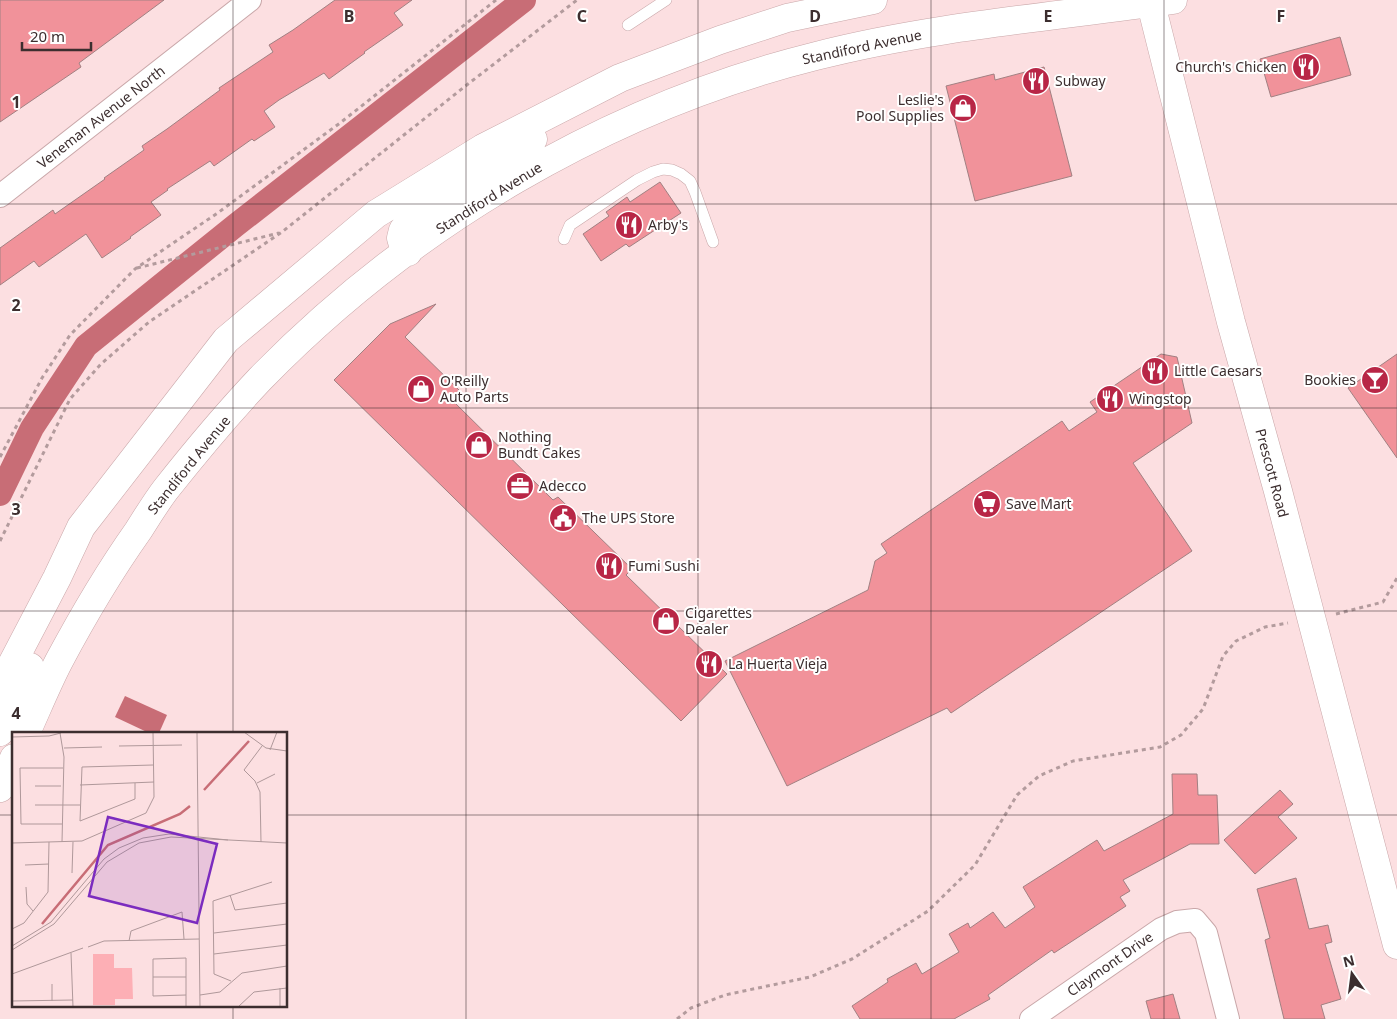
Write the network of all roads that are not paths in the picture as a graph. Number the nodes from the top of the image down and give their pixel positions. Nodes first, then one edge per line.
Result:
1 (250, 0) edge
2 (666, 0) edge
3 (860, 1) edge
4 (1158, 1) edge
5 (628, 24) dead end
6 (569, 104) junction
7 (0, 196) edge
8 (564, 239) dead end
9 (713, 242) dead end
10 (408, 252) junction
11 (57, 578) junction
12 (0, 688) edge
13 (0, 732) edge
14 (26, 732) edge
15 (1397, 945) edge
16 (1030, 1019) edge
17 (1228, 1019) edge

1 - 7 street, Veneman Avenue North
2 - 5 lane
3 - 6 main road
4 - 10 main road, Standiford Avenue
4 - 15 main road, Prescott Road
6 - 10 main road
6 - 11 main road
8 - 9 lane
10 - 14 main road, Standiford Avenue
11 - 12 main road
11 - 13 main road
16 - 17 street, Claymont Drive

